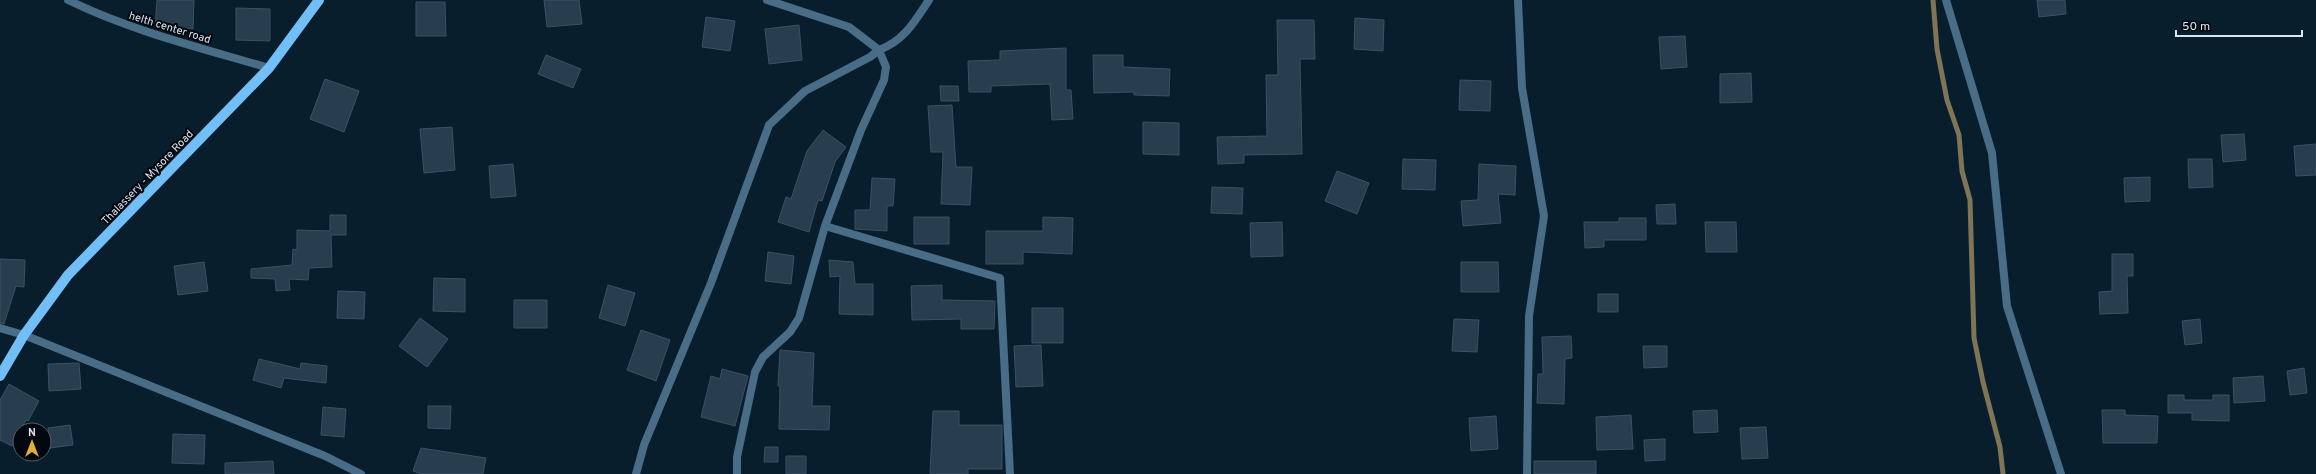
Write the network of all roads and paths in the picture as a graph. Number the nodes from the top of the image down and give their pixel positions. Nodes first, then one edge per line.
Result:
1 (68, 0) edge
2 (319, 0) edge
3 (767, 0) edge
4 (929, 0) edge
5 (1518, 0) edge
6 (1946, 0) edge
7 (879, 50) junction
8 (269, 68) junction
9 (825, 226) junction
10 (0, 328) edge
11 (24, 335) junction
12 (0, 376) edge
13 (361, 474) edge
14 (636, 474) edge
15 (737, 474) edge
16 (1010, 474) edge
17 (1527, 474) edge
18 (2060, 474) edge

1 - 8 street, helth center road
2 - 8 main road, Thalassery - Mysore Road
3 - 7 street
4 - 7 street
5 - 17 street
6 - 18 street
7 - 9 street
7 - 14 street
8 - 11 main road, Thalassery - Mysore Road
9 - 15 street
9 - 16 street
10 - 11 street
11 - 12 main road, Thalassery - Mysore Road
11 - 13 street

